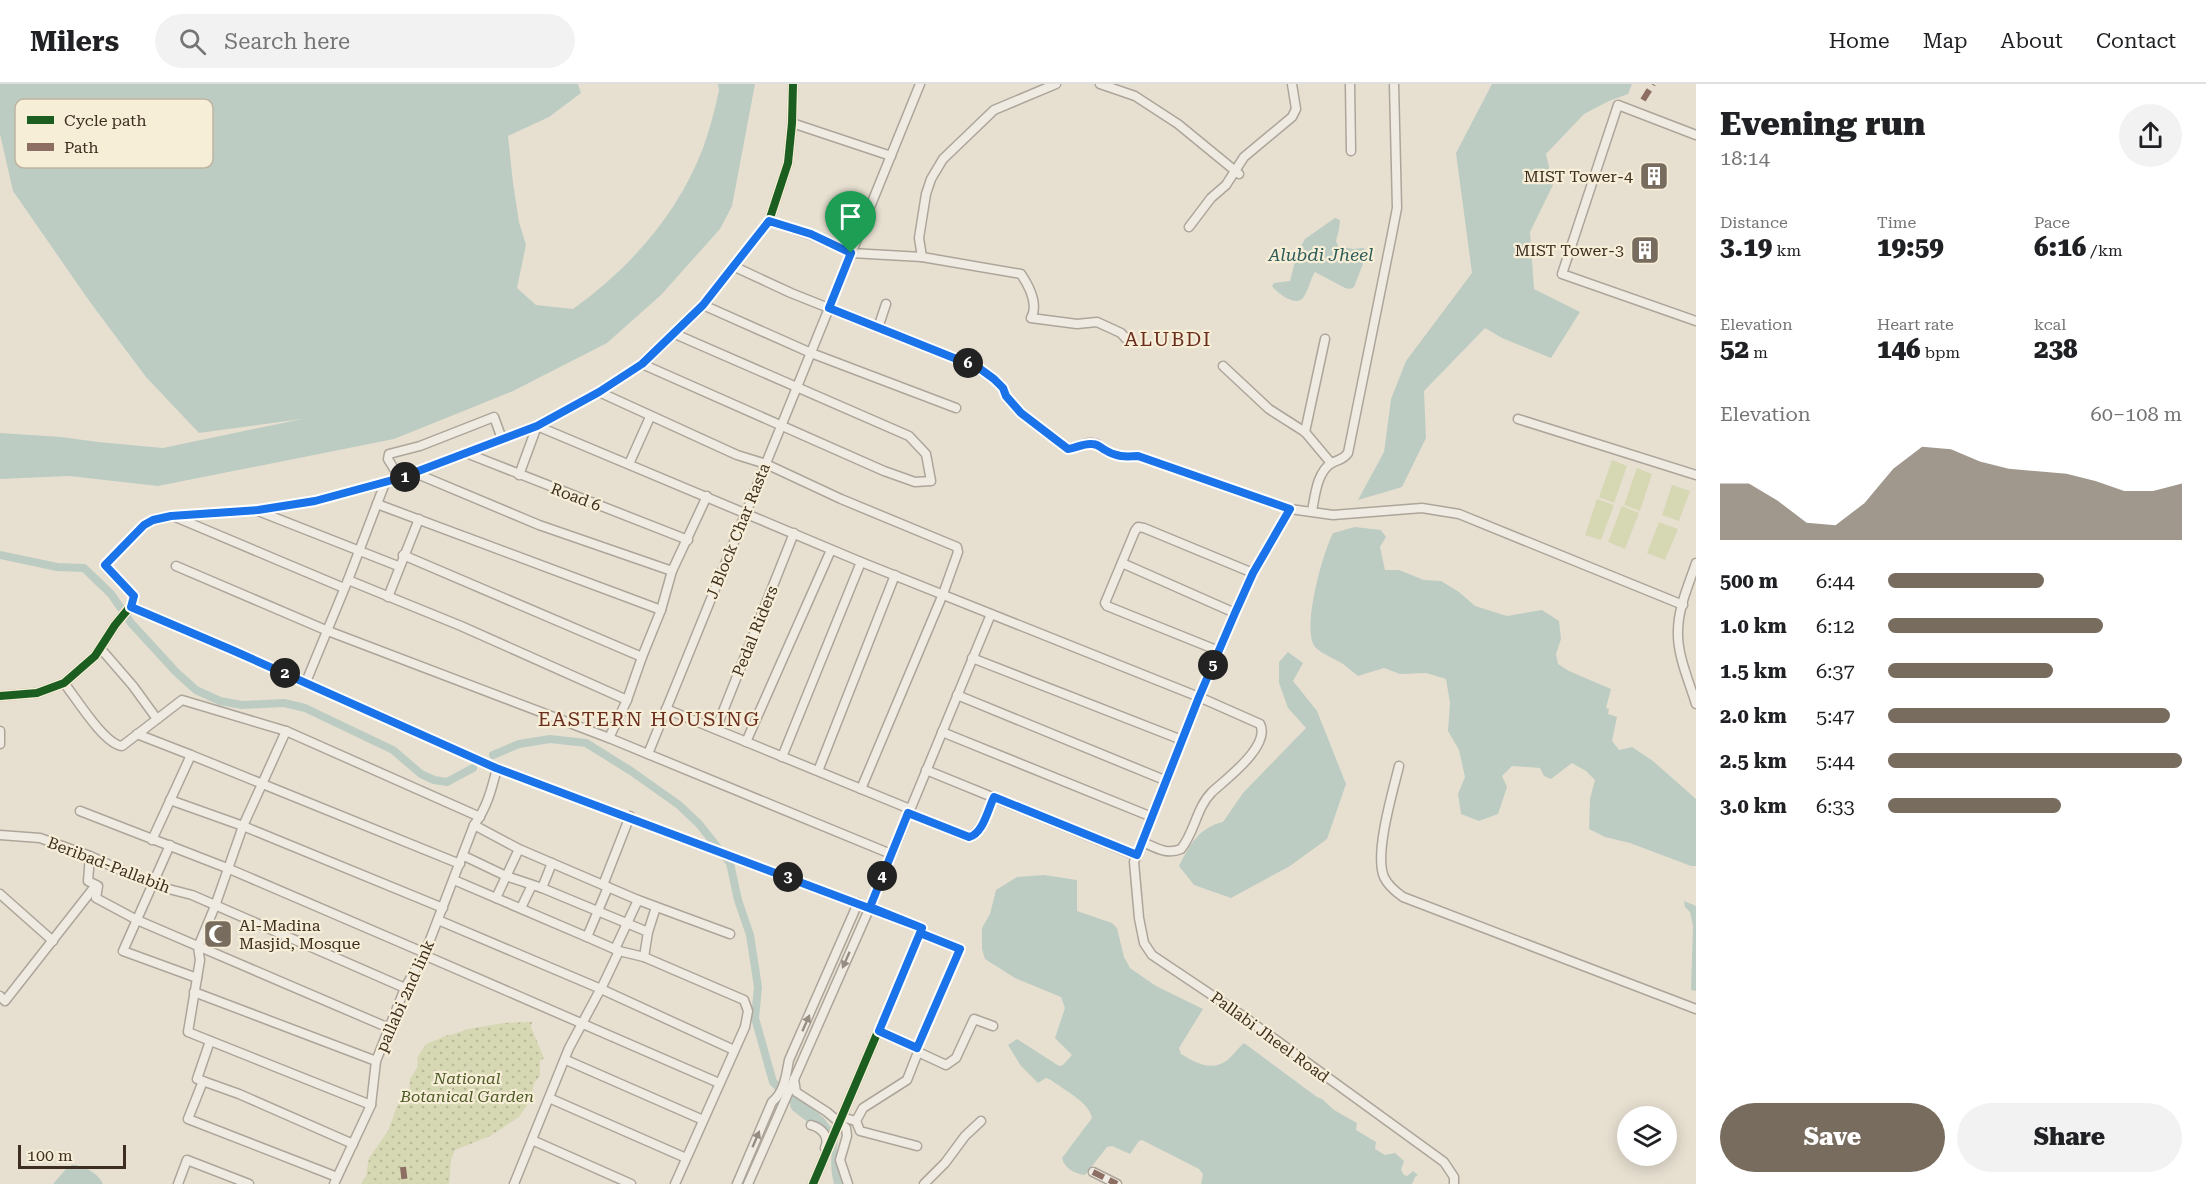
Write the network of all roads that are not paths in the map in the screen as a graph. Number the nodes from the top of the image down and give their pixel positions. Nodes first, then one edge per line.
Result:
1 (793, 84) edge
2 (920, 84) edge
3 (1056, 84) edge
4 (1100, 84) edge
5 (1292, 84) edge
6 (1350, 84) edge
7 (1394, 84) edge
8 (792, 123) junction
9 (1696, 135) edge
10 (1351, 151) dead end
11 (891, 156) junction
12 (1237, 172) junction
13 (769, 221) junction
14 (1189, 227) dead end
15 (851, 253) junction
16 (922, 257) junction
17 (735, 267) junction
18 (886, 304) dead end
19 (703, 305) junction
20 (829, 308) junction
21 (1696, 321) edge
22 (878, 328) junction
23 (675, 334) junction
24 (1325, 339) dead end
25 (1129, 342) dead end
26 (811, 353) junction
27 (642, 364) junction
28 (1223, 366) dead end
29 (796, 388) junction
30 (599, 392) junction
31 (956, 408) dead end
32 (650, 417) junction
33 (1518, 419) dead end
34 (537, 426) junction
35 (781, 427) junction
36 (1305, 432) junction
37 (502, 440) junction
38 (466, 453) junction
39 (1331, 463) junction
40 (629, 464) junction
41 (765, 464) junction
42 (415, 473) junction
43 (519, 475) junction
44 (1696, 475) edge
45 (400, 478) junction
46 (385, 483) junction
47 (707, 496) junction
48 (377, 504) junction
49 (1290, 509) junction
50 (258, 510) junction
51 (1312, 511) junction
52 (746, 513) junction
53 (171, 516) junction
54 (419, 519) junction
55 (794, 533) junction
56 (688, 540) junction
57 (831, 549) junction
58 (359, 551) junction
59 (403, 555) junction
60 (861, 562) junction
61 (1122, 563) junction
62 (1696, 563) edge
63 (176, 566) dead end
64 (398, 566) junction
65 (672, 571) junction
66 (1253, 573) junction
67 (895, 575) junction
68 (346, 584) junction
69 (943, 594) junction
70 (388, 597) junction
71 (1683, 604) junction
72 (131, 608) junction
73 (661, 610) junction
74 (1235, 613) junction
75 (990, 614) junction
76 (328, 630) junction
77 (101, 649) junction
78 (1219, 651) junction
79 (642, 657) junction
80 (972, 658) junction
81 (306, 682) junction
82 (64, 683) junction
83 (957, 695) junction
84 (0, 696) edge
85 (1199, 697) junction
86 (627, 699) junction
87 (1696, 704) edge
88 (666, 709) junction
89 (157, 719) junction
90 (716, 729) junction
91 (0, 731) edge
92 (286, 731) junction
93 (942, 732) junction
94 (137, 734) junction
95 (609, 738) junction
96 (1182, 740) junction
97 (746, 742) junction
98 (0, 744) edge
99 (648, 754) junction
100 (191, 755) junction
101 (782, 757) junction
102 (1399, 766) dead end
103 (496, 768) junction
104 (926, 770) junction
105 (818, 771) junction
106 (1167, 781) junction
107 (262, 784) junction
108 (861, 789) junction
109 (994, 797) junction
110 (170, 800) junction
111 (80, 811) dead end
112 (909, 811) junction
113 (630, 816) junction
114 (1152, 817) junction
115 (477, 821) junction
116 (243, 826) junction
117 (0, 835) edge
118 (152, 840) junction
119 (1143, 842) junction
120 (170, 845) junction
121 (519, 849) junction
122 (891, 854) junction
123 (90, 856) junction
124 (1136, 859) junction
125 (462, 860) junction
126 (552, 863) junction
127 (227, 868) junction
128 (506, 876) junction
129 (454, 880) junction
130 (96, 885) junction
131 (153, 885) junction
132 (532, 885) junction
133 (605, 886) junction
134 (542, 888) junction
135 (0, 894) edge
136 (495, 898) junction
137 (638, 900) junction
138 (858, 903) junction
139 (215, 906) junction
140 (656, 907) junction
141 (870, 907) junction
142 (443, 908) junction
143 (521, 908) junction
144 (598, 912) junction
145 (137, 920) junction
146 (438, 920) junction
147 (626, 923) junction
148 (648, 932) junction
149 (920, 933) junction
150 (730, 934) dead end
151 (587, 937) junction
152 (53, 941) junction
153 (198, 947) junction
154 (617, 950) junction
155 (425, 954) junction
156 (644, 957) junction
157 (197, 978) junction
158 (405, 988) junction
159 (600, 990) junction
160 (194, 992) junction
161 (0, 996) edge
162 (1696, 1009) edge
163 (582, 1023) junction
164 (993, 1026) dead end
165 (389, 1028) junction
166 (879, 1031) junction
167 (210, 1041) junction
168 (734, 1050) junction
169 (917, 1050) junction
170 (566, 1060) junction
171 (376, 1061) junction
172 (791, 1080) junction
173 (204, 1081) junction
174 (719, 1083) junction
175 (549, 1098) junction
176 (779, 1101) junction
177 (371, 1105) junction
178 (703, 1120) junction
179 (840, 1121) junction
180 (856, 1121) junction
181 (981, 1121) dead end
182 (811, 1125) dead end
183 (532, 1140) junction
184 (353, 1144) junction
185 (916, 1146) dead end
186 (686, 1158) junction
187 (824, 1159) junction
188 (839, 1160) junction
189 (1093, 1172) dead end
190 (335, 1181) edge
191 (243, 1183) edge
192 (178, 1184) edge
193 (514, 1184) edge
194 (631, 1184) edge
195 (675, 1184) edge
196 (737, 1184) edge
197 (748, 1184) edge
198 (813, 1184) edge
199 (848, 1184) edge
200 (924, 1184) edge
201 (1117, 1184) edge
202 (1454, 1184) edge

1 - 8 street
2 - 11 street, J Block Char Rasta
3 - 16 street
4 - 12 street
5 - 12 street
6 - 10 street
7 - 39 street
8 - 11 street
8 - 13 street
9 - 21 street
11 - 15 street, J Block Char Rasta
12 - 14 street
13 - 15 street
13 - 17 street
15 - 16 street
15 - 20 street, J Block Char Rasta
16 - 25 street
17 - 19 street
17 - 20 street
18 - 22 street
19 - 23 street
19 - 26 street
20 - 22 street
20 - 26 street, J Block Char Rasta
22 - 49 street
23 - 27 street
23 - 29 street
24 - 36 street
26 - 29 street, J Block Char Rasta
26 - 31 street
27 - 30 street
27 - 35 street
28 - 36 street
29 - 35 street, J Block Char Rasta
29 - 35 street
30 - 32 street
30 - 34 street
32 - 40 street
32 - 41 street
33 - 44 street
34 - 37 street
34 - 40 street
34 - 43 street
35 - 41 street, J Block Char Rasta
36 - 39 street
37 - 38 street
37 - 45 street
38 - 42 street
38 - 43 street, Road 6
39 - 51 street
40 - 47 street
41 - 52 street, J Block Char Rasta
41 - 69 street
42 - 45 street
42 - 65 street
43 - 56 street, Road 6
45 - 46 street
46 - 48 street
46 - 50 street
47 - 52 street
47 - 56 street
48 - 54 street
48 - 58 street
49 - 51 street
49 - 66 street
50 - 53 street
50 - 58 street
51 - 71 street
52 - 55 street
52 - 88 street, J Block Char Rasta
53 - 68 street
53 - 72 street
54 - 59 street
54 - 73 street
55 - 57 street
55 - 90 street, Pedal Riders
56 - 65 street
57 - 60 street
57 - 97 street
58 - 64 street
58 - 68 street
59 - 64 street
59 - 79 street
60 - 67 street
60 - 101 street
61 - 66 street
61 - 74 street
61 - 78 street
62 - 71 street
63 - 76 street
64 - 70 street
65 - 73 street
66 - 74 street
67 - 69 street
67 - 105 street
68 - 70 street
68 - 76 street
69 - 75 street
69 - 108 street
70 - 86 street
71 - 87 street
72 - 77 street
72 - 81 street
73 - 79 street
74 - 78 street
75 - 80 street
75 - 85 street
76 - 81 street
76 - 95 street
77 - 82 street
77 - 89 street
78 - 85 street
79 - 86 street
80 - 83 street
80 - 96 street
81 - 103 street
82 - 84 street
82 - 94 street
83 - 93 street
83 - 106 street
85 - 96 street
85 - 119 street
86 - 95 street
88 - 90 street
88 - 99 street, J Block Char Rasta
89 - 92 street
89 - 94 street
90 - 97 street
91 - 98 street
92 - 107 street
92 - 115 street
93 - 104 street
93 - 114 street
94 - 100 street
95 - 99 street
96 - 106 street
97 - 101 street
99 - 122 street
100 - 107 street
100 - 110 street
101 - 105 street
102 - 162 street
103 - 113 street
103 - 115 street, pallabi 2nd link
104 - 109 street
104 - 112 street
105 - 108 street
106 - 114 street
107 - 116 street
107 - 125 street
108 - 112 street
109 - 112 street
109 - 124 street
110 - 116 street
110 - 118 street
111 - 118 street
112 - 122 street
113 - 133 street
113 - 138 street
114 - 119 street
115 - 121 street
115 - 125 street, pallabi 2nd link
116 - 127 street
116 - 142 street
117 - 123 street, Beribad-Pallabih
118 - 120 street
119 - 124 street
120 - 127 street
120 - 131 street
121 - 126 street
121 - 128 street
122 - 141 street
123 - 130 street
123 - 131 street, Beribad-Pallabih
124 - 202 street, Pallabi Jheel Road
125 - 128 street
125 - 129 street, pallabi 2nd link
126 - 133 street
126 - 134 street
127 - 139 street
127 - 155 street
128 - 132 street
128 - 136 street
129 - 136 street
129 - 142 street, pallabi 2nd link
130 - 145 street
130 - 152 street
131 - 139 street, Beribad-Pallabih
131 - 145 street
132 - 134 street
132 - 143 street
133 - 137 street
133 - 144 street
134 - 144 street
135 - 152 street
136 - 143 street
137 - 140 street
137 - 147 street
138 - 141 street
172 -> 138 street
139 - 153 street
139 - 158 street, Beribad-Pallabih
140 - 148 street
140 - 150 street
141 - 149 street
141 -> 172 street
142 - 146 street, pallabi 2nd link
143 - 151 street
144 - 147 street
144 - 151 street
145 - 153 street
145 - 157 street
146 - 155 street, pallabi 2nd link
146 - 159 street
147 - 148 street
147 - 154 street
148 - 156 street
149 - 166 street
149 - 169 street
151 - 154 street
152 - 161 street
153 - 157 street
153 - 165 street
154 - 156 street
154 - 159 street
155 - 158 street, pallabi 2nd link
155 - 163 street
156 - 168 street
157 - 160 street
158 - 165 street, pallabi 2nd link
159 - 163 street
159 - 168 street
160 - 167 street
160 - 171 street, pallabi 2nd link
163 - 170 street
163 - 174 street
164 - 169 street
165 - 171 street, pallabi 2nd link
166 - 169 street
166 - 179 street
167 - 173 street
167 - 177 street
168 - 174 street
169 - 180 street
170 - 175 street
170 - 178 street
171 - 177 street
172 - 176 street
172 - 179 street
173 - 184 street
173 - 190 street
174 - 178 street
175 - 183 street
175 - 186 street
196 -> 176 street
176 - 197 street
177 - 184 street
178 - 186 street
179 - 180 street
179 - 187 street
179 - 188 street
180 - 185 street
181 - 200 street
182 - 187 street
183 - 193 street
183 - 194 street
184 - 190 street
186 - 195 street
187 - 188 street
187 - 198 street
188 - 199 street
189 - 201 street
191 - 192 street

